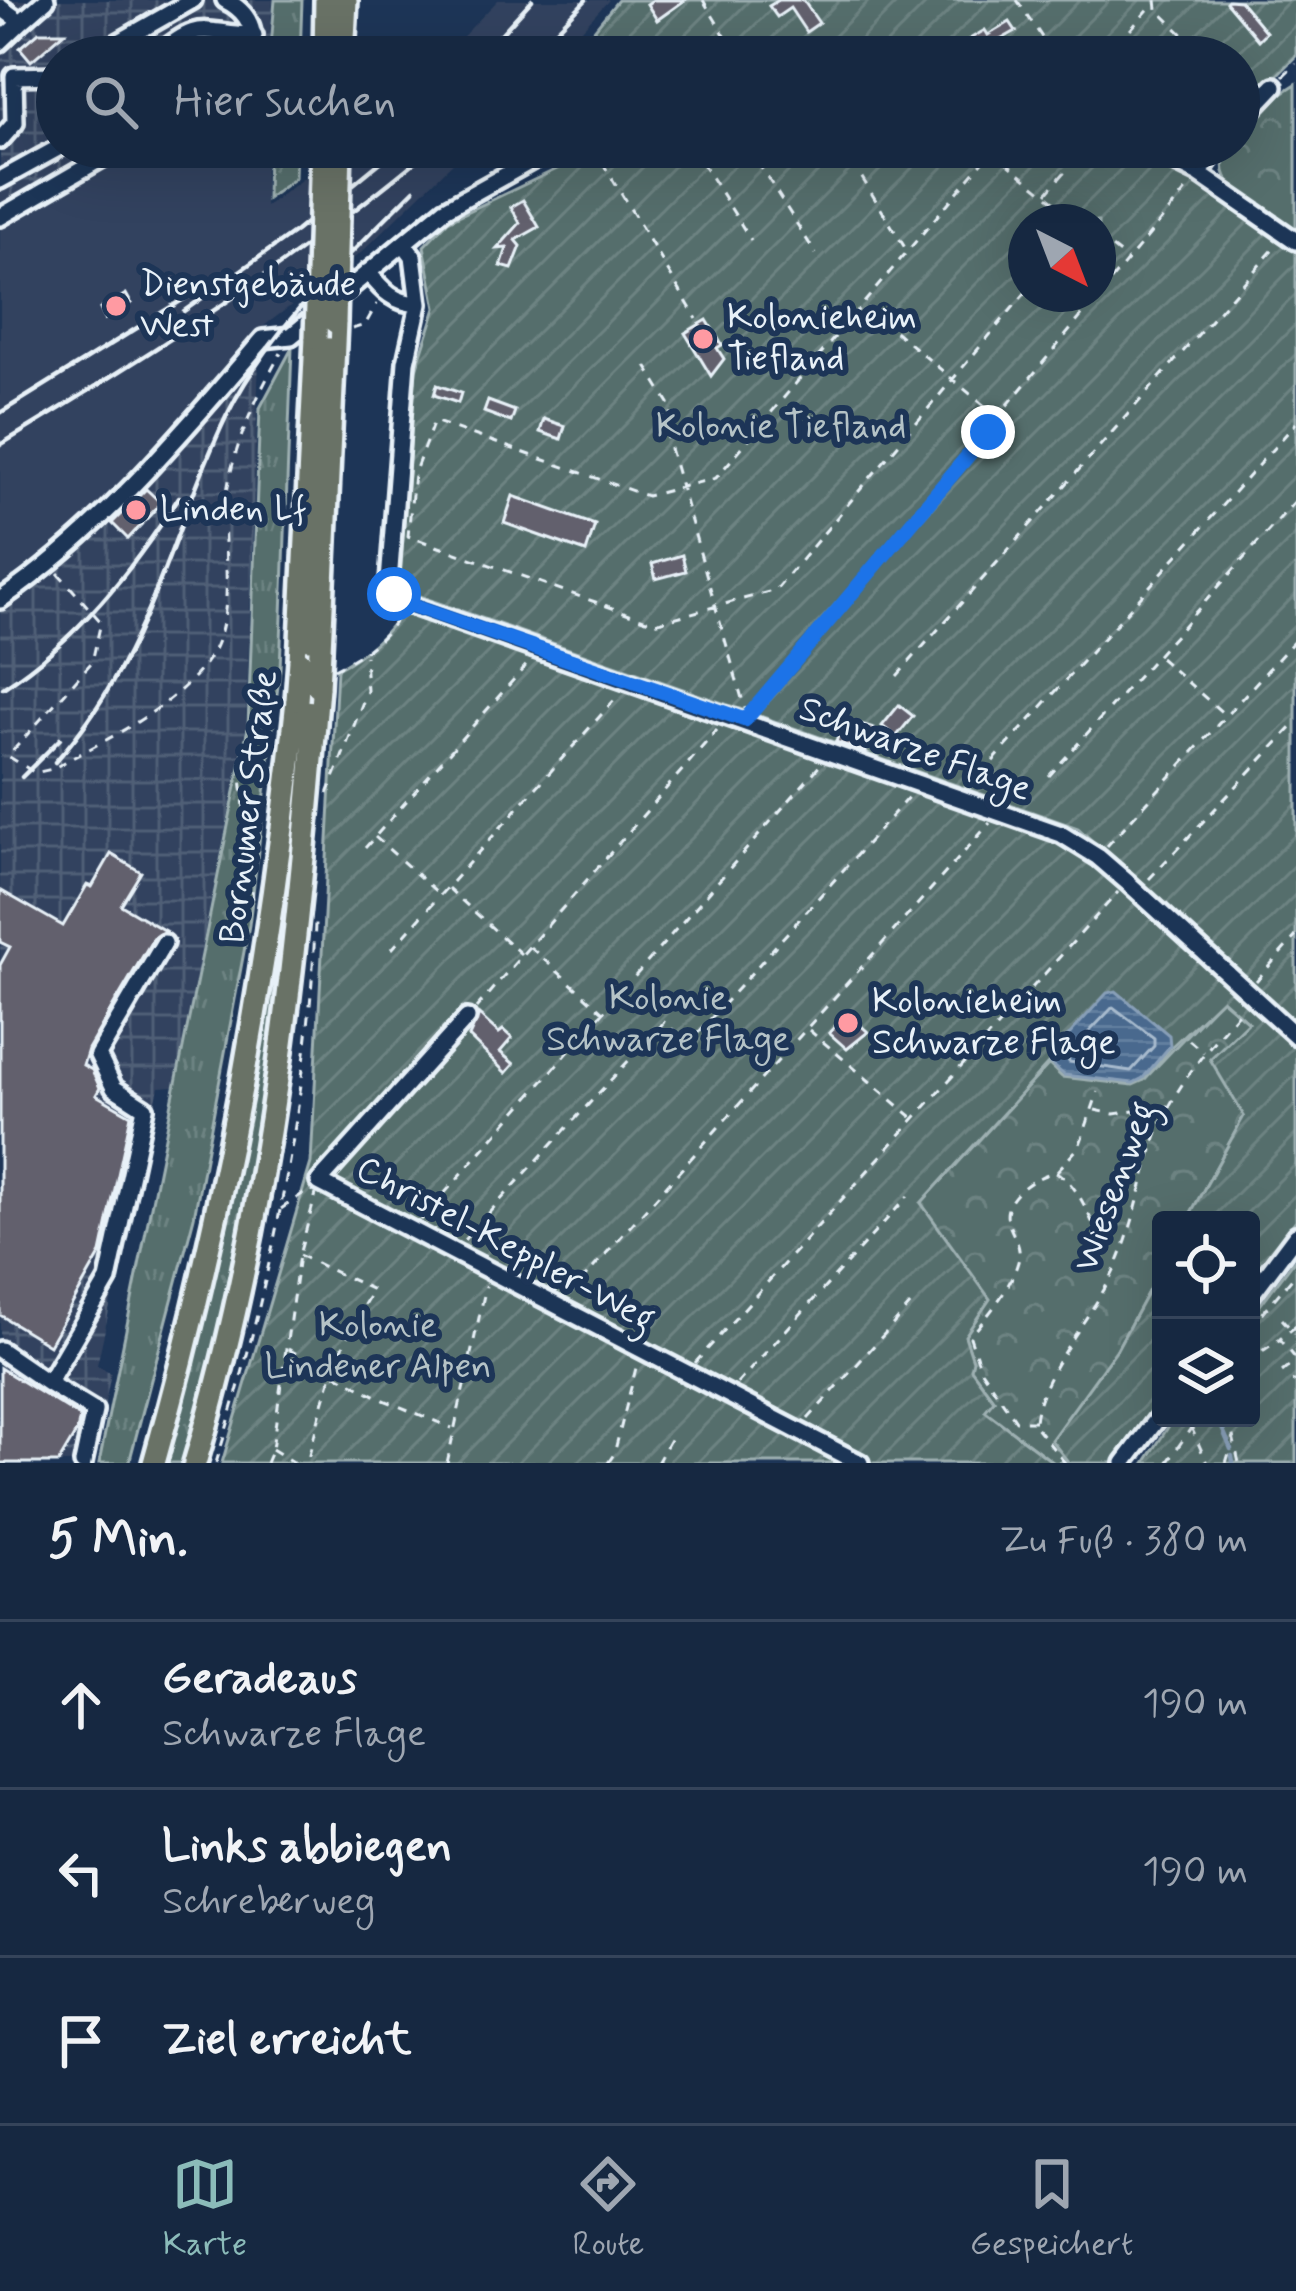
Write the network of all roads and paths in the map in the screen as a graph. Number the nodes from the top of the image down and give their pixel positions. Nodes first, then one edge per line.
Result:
1 (46, 0) edge
2 (193, 0) edge
3 (225, 0) edge
4 (326, 0) edge
5 (346, 0) edge
6 (703, 0) edge
7 (1017, 0) edge
8 (1155, 1) edge
9 (0, 7) edge
10 (21, 22) junction
11 (254, 35) joint
12 (130, 36) edge
13 (183, 36) edge
14 (325, 36) edge
15 (345, 36) edge
16 (725, 36) edge
17 (1041, 36) edge
18 (1125, 36) edge
19 (1184, 36) edge
20 (0, 42) edge
21 (0, 60) edge
22 (1296, 63) edge
23 (14, 76) junction
24 (36, 78) edge
25 (1274, 86) joint
26 (1260, 101) edge
27 (0, 140) edge
28 (36, 160) edge
29 (85, 168) edge
30 (321, 168) edge
31 (340, 168) edge
32 (518, 168) edge
33 (606, 168) edge
34 (705, 168) edge
35 (761, 168) edge
36 (856, 168) edge
37 (979, 168) edge
38 (1012, 168) edge
39 (1068, 168) edge
40 (1187, 168) edge
41 (1203, 168) edge
42 (1199, 174) junction
43 (0, 180) edge
44 (1046, 195) junction
45 (1168, 199) dead end
46 (1057, 204) edge
47 (1175, 204) junction
48 (0, 217) edge
49 (1291, 237) edge
50 (751, 240) dead end
51 (404, 244) junction
52 (1116, 251) edge
53 (908, 253) junction
54 (816, 254) dead end
55 (1128, 261) junction
56 (368, 272) junction
57 (385, 292) junction
58 (418, 304) junction
59 (864, 306) junction
60 (1009, 312) edge
61 (697, 320) dead end
62 (343, 325) junction
63 (291, 336) junction
64 (646, 366) dead end
65 (952, 379) junction
66 (999, 418) junction
67 (1296, 423) edge
68 (681, 488) junction
69 (1296, 500) edge
70 (51, 565) junction
71 (0, 600) edge
72 (407, 604) junction
73 (715, 606) junction
74 (1296, 639) edge
75 (540, 650) junction
76 (365, 654) junction
77 (310, 656) junction
78 (1157, 656) junction
79 (339, 666) dead end
80 (897, 676) dead end
81 (631, 681) junction
82 (287, 702) junction
83 (742, 716) junction
84 (1226, 716) junction
85 (1296, 723) edge
86 (831, 753) junction
87 (1049, 776) dead end
88 (921, 784) junction
89 (323, 798) dead end
90 (960, 798) junction
91 (999, 813) junction
92 (375, 837) junction
93 (365, 848) dead end
94 (1098, 856) junction
95 (1133, 887) junction
96 (447, 888) junction
97 (440, 896) junction
98 (259, 911) dead end
99 (1296, 936) edge
100 (164, 943) dead end
101 (530, 947) junction
102 (392, 949) dead end
103 (523, 955) junction
104 (1249, 994) junction
105 (604, 1013) junction
106 (467, 1018) joint
107 (809, 1030) junction
108 (1296, 1036) edge
109 (1189, 1040) dead end
110 (1204, 1053) junction
111 (1098, 1092) dead end
112 (1171, 1106) junction
113 (1093, 1110) junction
114 (914, 1118) junction
115 (1056, 1172) junction
116 (319, 1182) junction
117 (908, 1196) dead end
118 (278, 1210) dead end
119 (410, 1232) junction
120 (1296, 1235) edge
121 (453, 1253) junction
122 (299, 1255) junction
123 (1119, 1259) junction
124 (489, 1273) junction
125 (1296, 1273) edge
126 (1260, 1282) edge
127 (912, 1303) dead end
128 (556, 1308) junction
129 (1258, 1319) edge
130 (1282, 1319) dead end
131 (1294, 1330) edge
132 (1280, 1339) junction
133 (1260, 1346) edge
134 (286, 1348) junction
135 (0, 1350) edge
136 (640, 1350) junction
137 (1296, 1360) edge
138 (332, 1371) junction
139 (1282, 1372) dead end
140 (686, 1373) junction
141 (48, 1383) junction
142 (728, 1394) junction
143 (1035, 1421) junction
144 (1152, 1426) edge
145 (1191, 1427) joint
146 (1231, 1427) edge
147 (454, 1429) junction
148 (799, 1430) junction
149 (672, 1436) dead end
150 (272, 1449) junction
151 (1236, 1452) junction
152 (83, 1463) edge
153 (154, 1463) edge
154 (195, 1463) edge
155 (266, 1463) edge
156 (294, 1463) edge
157 (307, 1463) edge
158 (447, 1463) edge
159 (608, 1463) edge
160 (658, 1463) edge
161 (860, 1463) edge
162 (1065, 1463) edge
163 (1124, 1463) edge
164 (1167, 1463) edge
165 (1207, 1463) edge
166 (1226, 1463) edge
167 (1239, 1463) edge

1 - 10 street
2 - 12 street
3 - 11 street
4 - 14 main road
5 - 15 main road
6 - 16 path
7 - 17 path
8 - 18 path
8 - 19 path
9 - 10 street
10 - 20 street
11 - 13 street
21 - 23 street
22 - 25 path
23 - 24 street
23 - 27 street
25 - 26 street
28 - 43 street
29 - 48 street
30 - 77 main road, Bornumer Straße, bridge
31 - 62 main road, Bornumer Straße, bridge
32 - 51 street
33 - 61 path
34 - 50 path
35 - 54 path
36 - 53 path
37 - 53 path
38 - 44 path
39 - 44 path
40 - 42 street
41 - 42 street
42 - 47 path
42 - 49 street
44 - 46 path
45 - 47 path
47 - 55 path
49 - 80 path
51 - 56 street
51 - 58 street
52 - 55 path
53 - 59 path
55 - 66 path
56 - 57 street
56 - 63 street
57 - 58 street
57 - 62 path
58 - 72 street
59 - 65 path
59 - 68 path
60 - 65 path
62 - 77 main road, Bornumer Straße
63 - 70 street
63 - 70 path
64 - 68 path
65 - 66 path
65 - 73 path
66 - 83 path
67 - 90 path
68 - 73 path
68 - 73 path
69 - 78 path
70 - 71 street
72 - 75 street, Schwarze Flage
72 - 76 path
73 - 83 path
74 - 84 path
75 - 81 street, Schwarze Flage
75 - 92 path
76 - 79 path
76 - 89 path
77 - 82 main road, Bornumer Straße, bridge
77 - 154 main road, Bornumer Straße, bridge
78 - 84 path
78 - 87 path
81 - 83 street, Schwarze Flage
81 - 96 path
82 - 98 path
82 - 153 main road, Bornumer Straße
83 - 86 street, Schwarze Flage
83 - 101 path
84 - 94 path
85 - 95 path
86 - 88 street, Schwarze Flage
86 - 105 path
88 - 90 street, Schwarze Flage
88 - 121 path
90 - 91 street, Schwarze Flage
91 - 94 street, Schwarze Flage
91 - 107 path
92 - 93 path
92 - 97 path
94 - 95 street, Schwarze Flage
95 - 104 street, Schwarze Flage
95 - 114 path
96 - 97 path
96 - 103 path
97 - 102 path
99 - 104 path, Wiesenweg
100 - 141 street
101 - 103 path
101 - 105 path
103 - 106 path
104 - 108 street, Schwarze Flage
104 - 110 path, Wiesenweg
105 - 119 path
106 - 116 street, Christel-Keppler-Weg
107 - 114 path
107 - 128 path
109 - 110 path
110 - 112 path, Wiesenweg
111 - 113 path
112 - 113 path
112 - 123 path, Wiesenweg
113 - 115 path
114 - 140 path
115 - 123 path
115 - 143 path
116 - 118 path
116 - 119 street, Christel-Keppler-Weg
116 - 122 path
117 - 142 path
119 - 121 street, Christel-Keppler-Weg
120 - 126 street
121 - 124 street, Christel-Keppler-Weg
122 - 134 path
122 - 138 path
123 - 143 path, Wiesenweg
124 - 128 street, Christel-Keppler-Weg
124 - 147 path
125 - 129 path
127 - 148 path
128 - 136 street, Christel-Keppler-Weg
130 - 131 path
131 - 132 path
132 - 133 path
132 - 137 path
134 - 138 path
134 - 150 path
135 - 141 street
136 - 140 street, Christel-Keppler-Weg
136 - 159 path
137 - 139 path
138 - 147 path
138 - 157 path
140 - 142 street, Christel-Keppler-Weg
141 - 152 street
142 - 148 street, Christel-Keppler-Weg
143 - 162 path
144 - 163 street
145 - 164 path
145 - 165 path
146 - 151 path
147 - 158 path
148 - 161 street, Christel-Keppler-Weg
149 - 160 path
150 - 155 path
150 - 156 path
151 - 166 path
151 - 167 path

